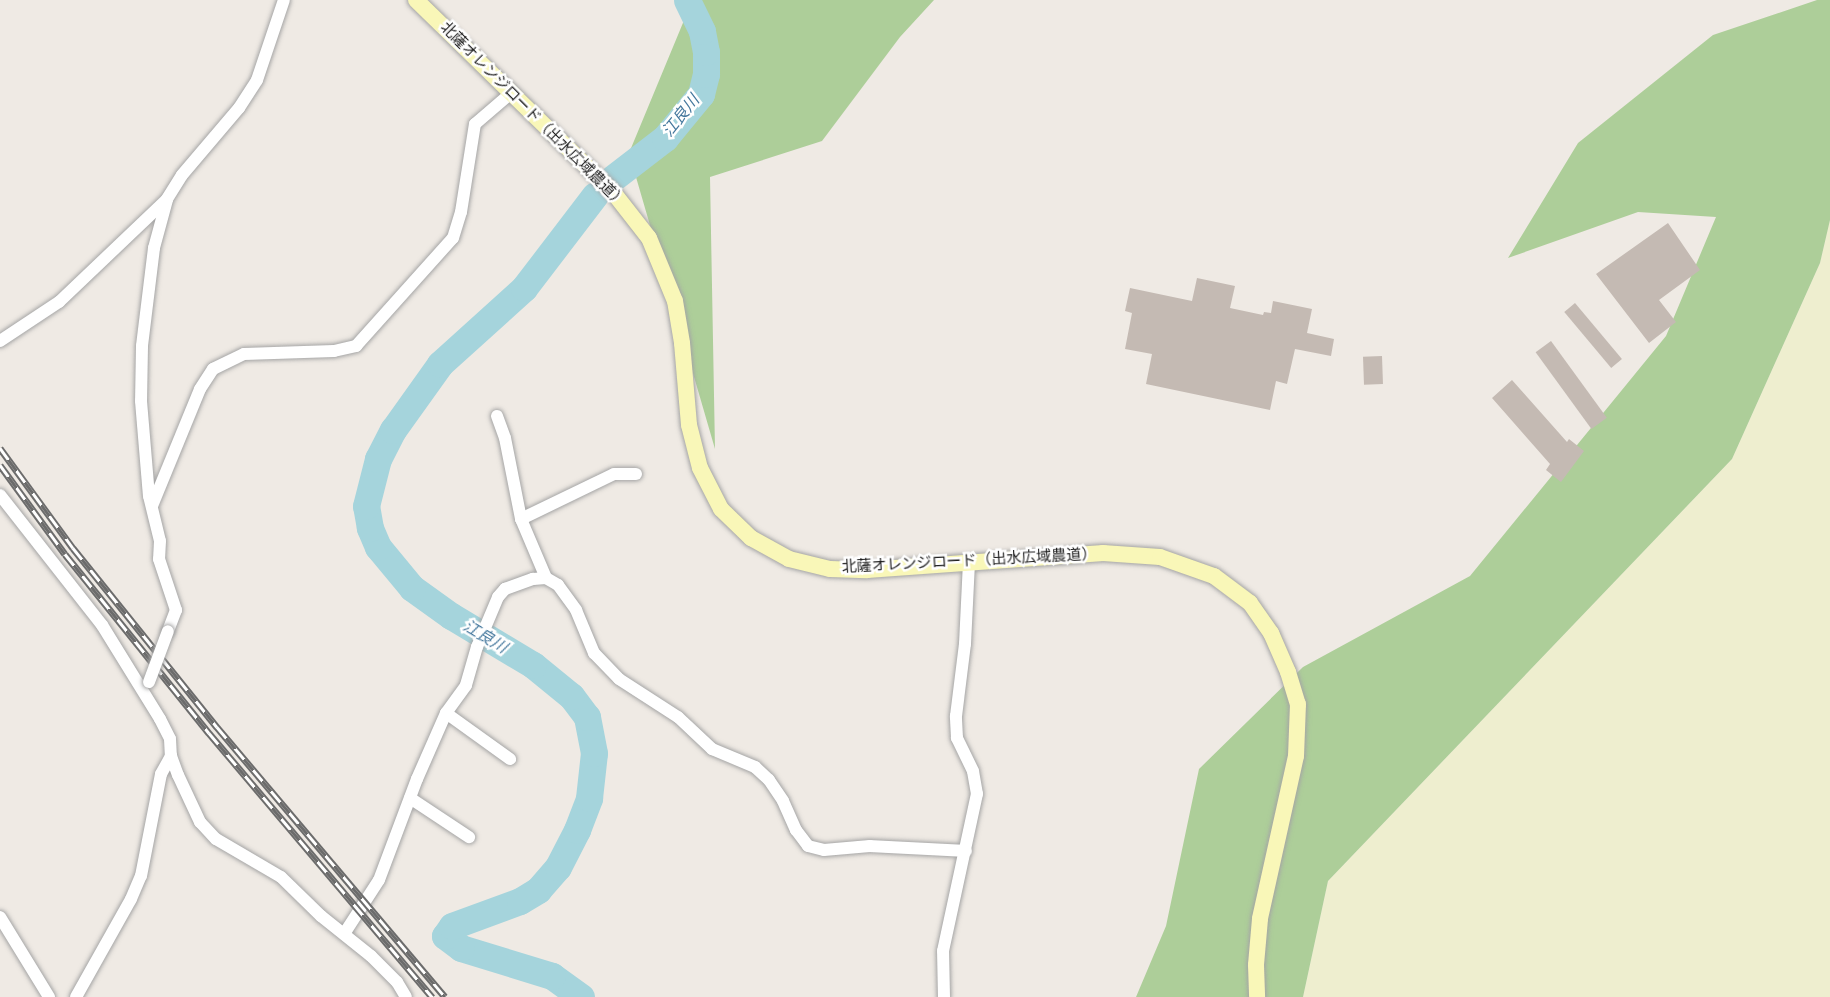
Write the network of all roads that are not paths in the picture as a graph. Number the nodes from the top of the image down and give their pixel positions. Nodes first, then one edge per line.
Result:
1 (284, 0) edge
2 (416, 0) edge
3 (511, 93) junction
4 (167, 199) junction
5 (0, 341) edge
6 (497, 416) dead end
7 (636, 474) dead end
8 (0, 495) edge
9 (152, 506) junction
10 (521, 519) junction
11 (969, 563) junction
12 (546, 578) junction
13 (146, 698) junction
14 (446, 713) junction
15 (171, 756) junction
16 (510, 759) dead end
17 (410, 798) junction
18 (469, 837) dead end
19 (966, 851) junction
20 (0, 917) edge
21 (344, 934) junction
22 (49, 997) edge
23 (76, 997) edge
24 (406, 997) edge
25 (944, 997) edge
26 (1257, 997) edge

1 - 4 street
2 - 3 street, 北薩オレンジロード（出水広域農道）
3 - 9 street
3 - 11 street, 北薩オレンジロード（出水広域農道）
4 - 5 street
4 - 9 street
6 - 10 street
7 - 10 street
8 - 13 street
9 - 13 street, bridge
10 - 12 street
11 - 19 street
11 - 26 street, 北薩オレンジロード（出水広域農道）
12 - 14 street
12 - 19 street
13 - 15 street
14 - 16 street
14 - 17 street
15 - 21 street
15 - 23 street
17 - 18 street
17 - 21 street
19 - 25 street
20 - 22 street
21 - 24 street

